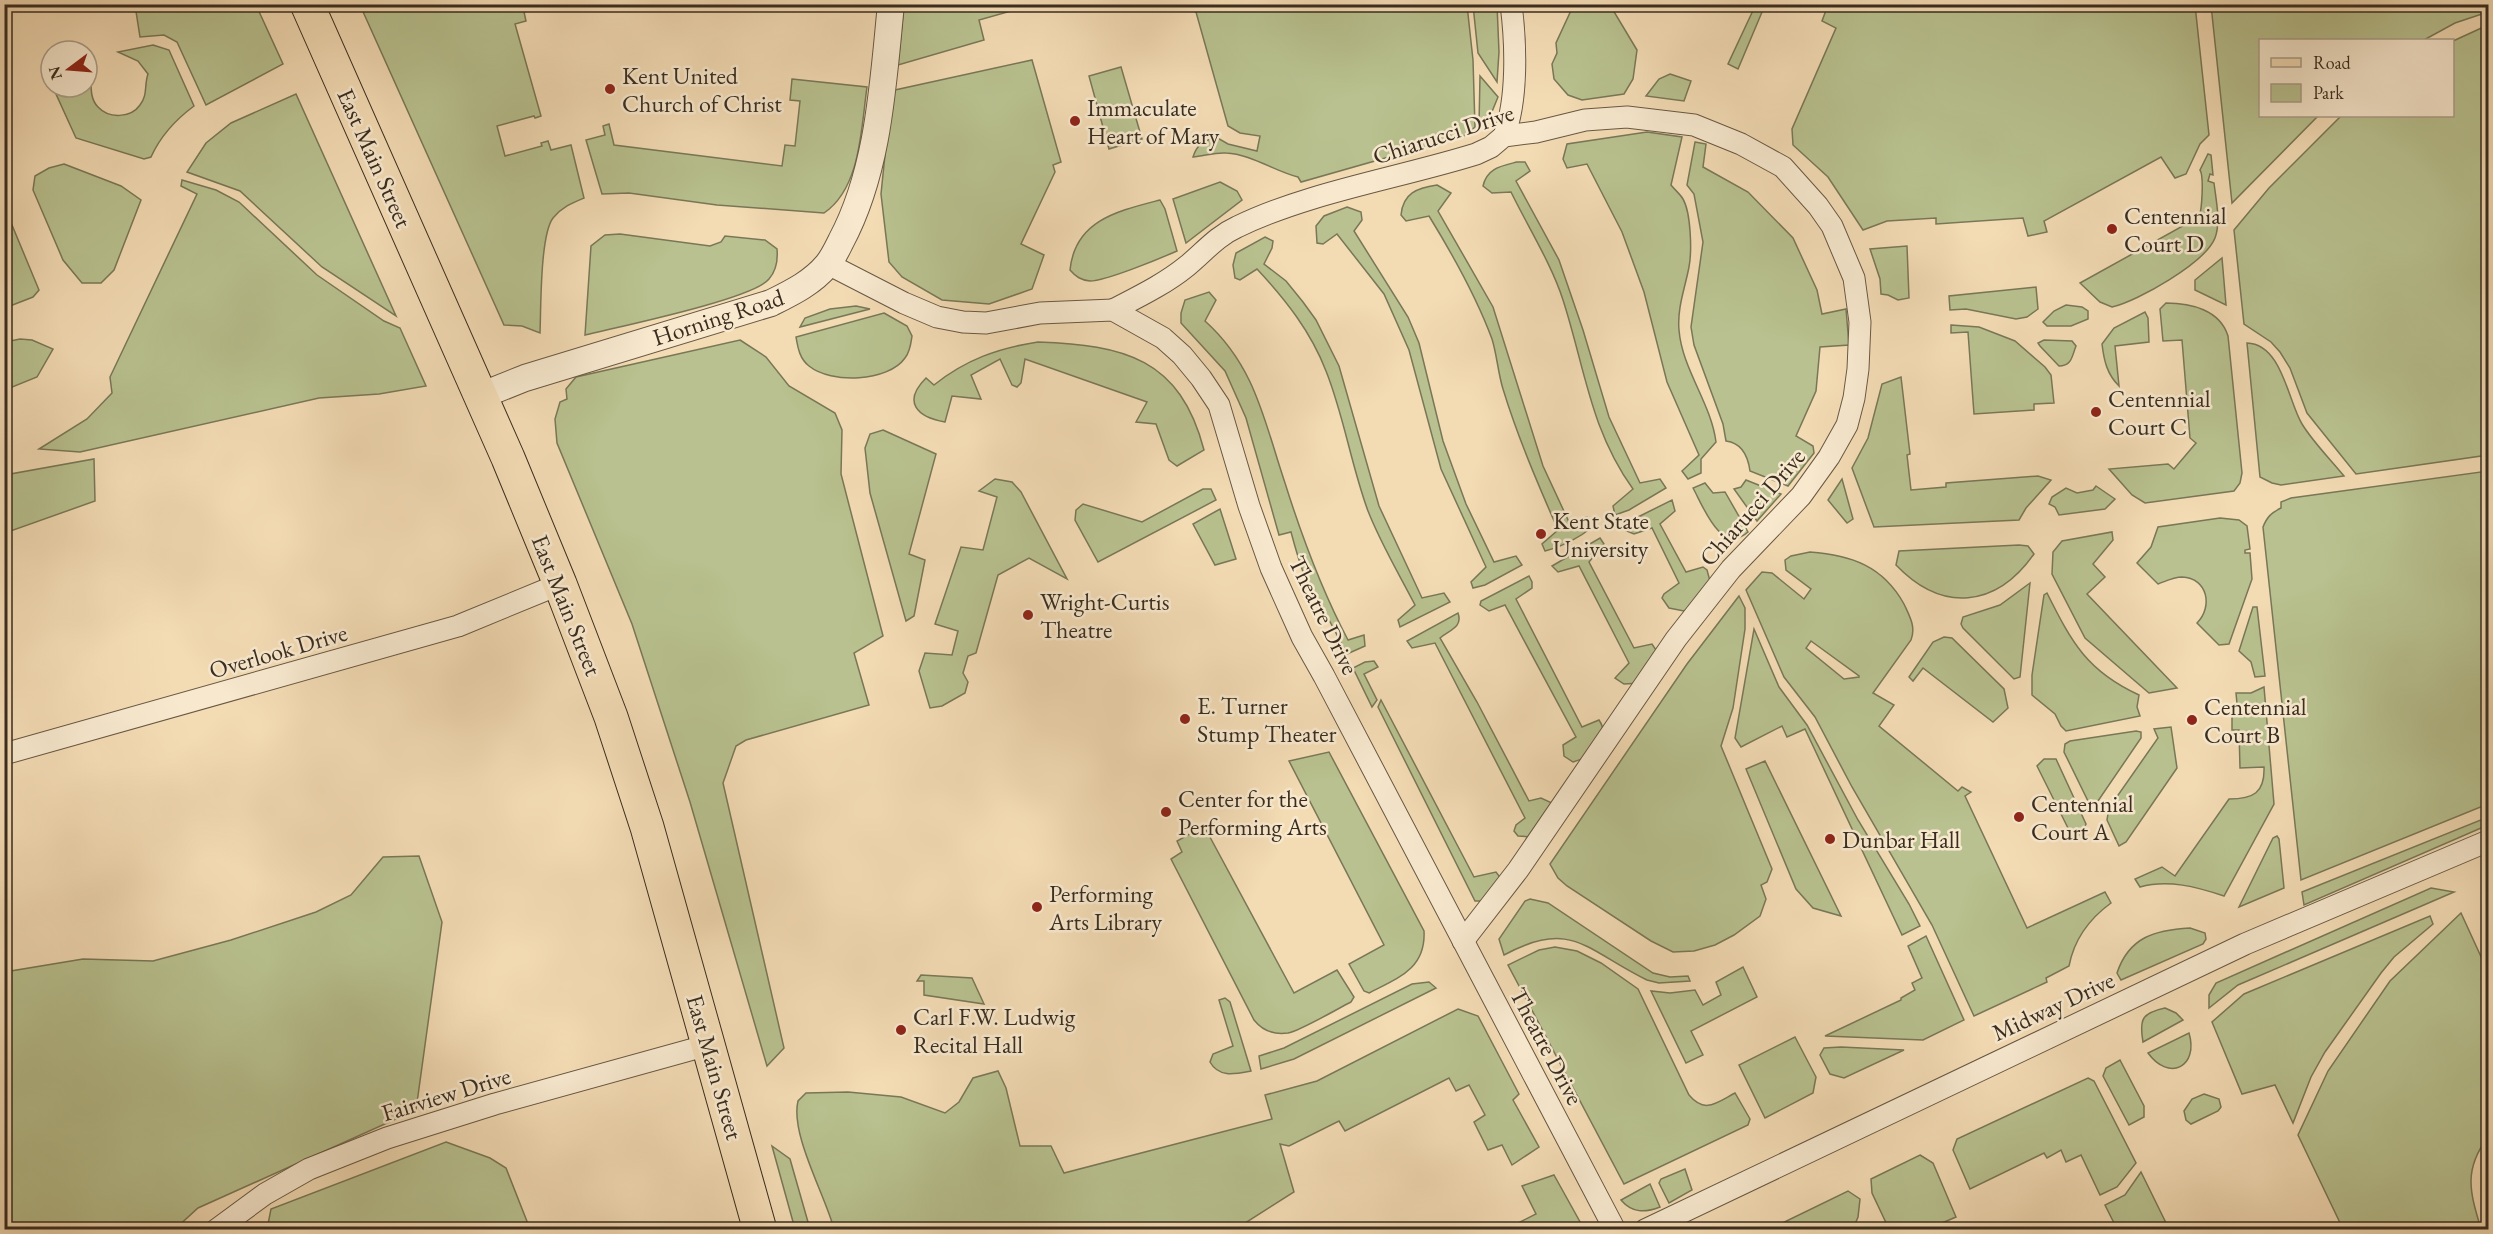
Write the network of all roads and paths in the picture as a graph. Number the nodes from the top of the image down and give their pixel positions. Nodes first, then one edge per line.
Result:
1 (307, 4) edge
2 (891, 4) edge
3 (1511, 4) edge
4 (1504, 136) junction
5 (828, 264) junction
6 (1113, 310) junction
7 (480, 396) junction
8 (560, 584) junction
9 (4, 754) edge
10 (2488, 841) edge
11 (1463, 941) junction
12 (708, 1045) junction
13 (216, 1230) edge
14 (760, 1230) edge
15 (1615, 1230) edge
16 (1645, 1230) edge

1 - 7 main road, East Main Street
2 - 5 street, Horning Road
3 - 4 street
4 - 6 street, Chiarucci Drive
4 - 11 street, Chiarucci Drive
5 - 6 street
5 - 7 street, Horning Road
6 - 11 street, Theatre Drive
7 - 8 main road, East Main Street
8 - 9 street, Overlook Drive
8 - 12 main road, East Main Street
10 - 16 street, Midway Drive
11 - 15 street, Theatre Drive
12 - 13 street, Fairview Drive
12 - 14 main road, East Main Street

